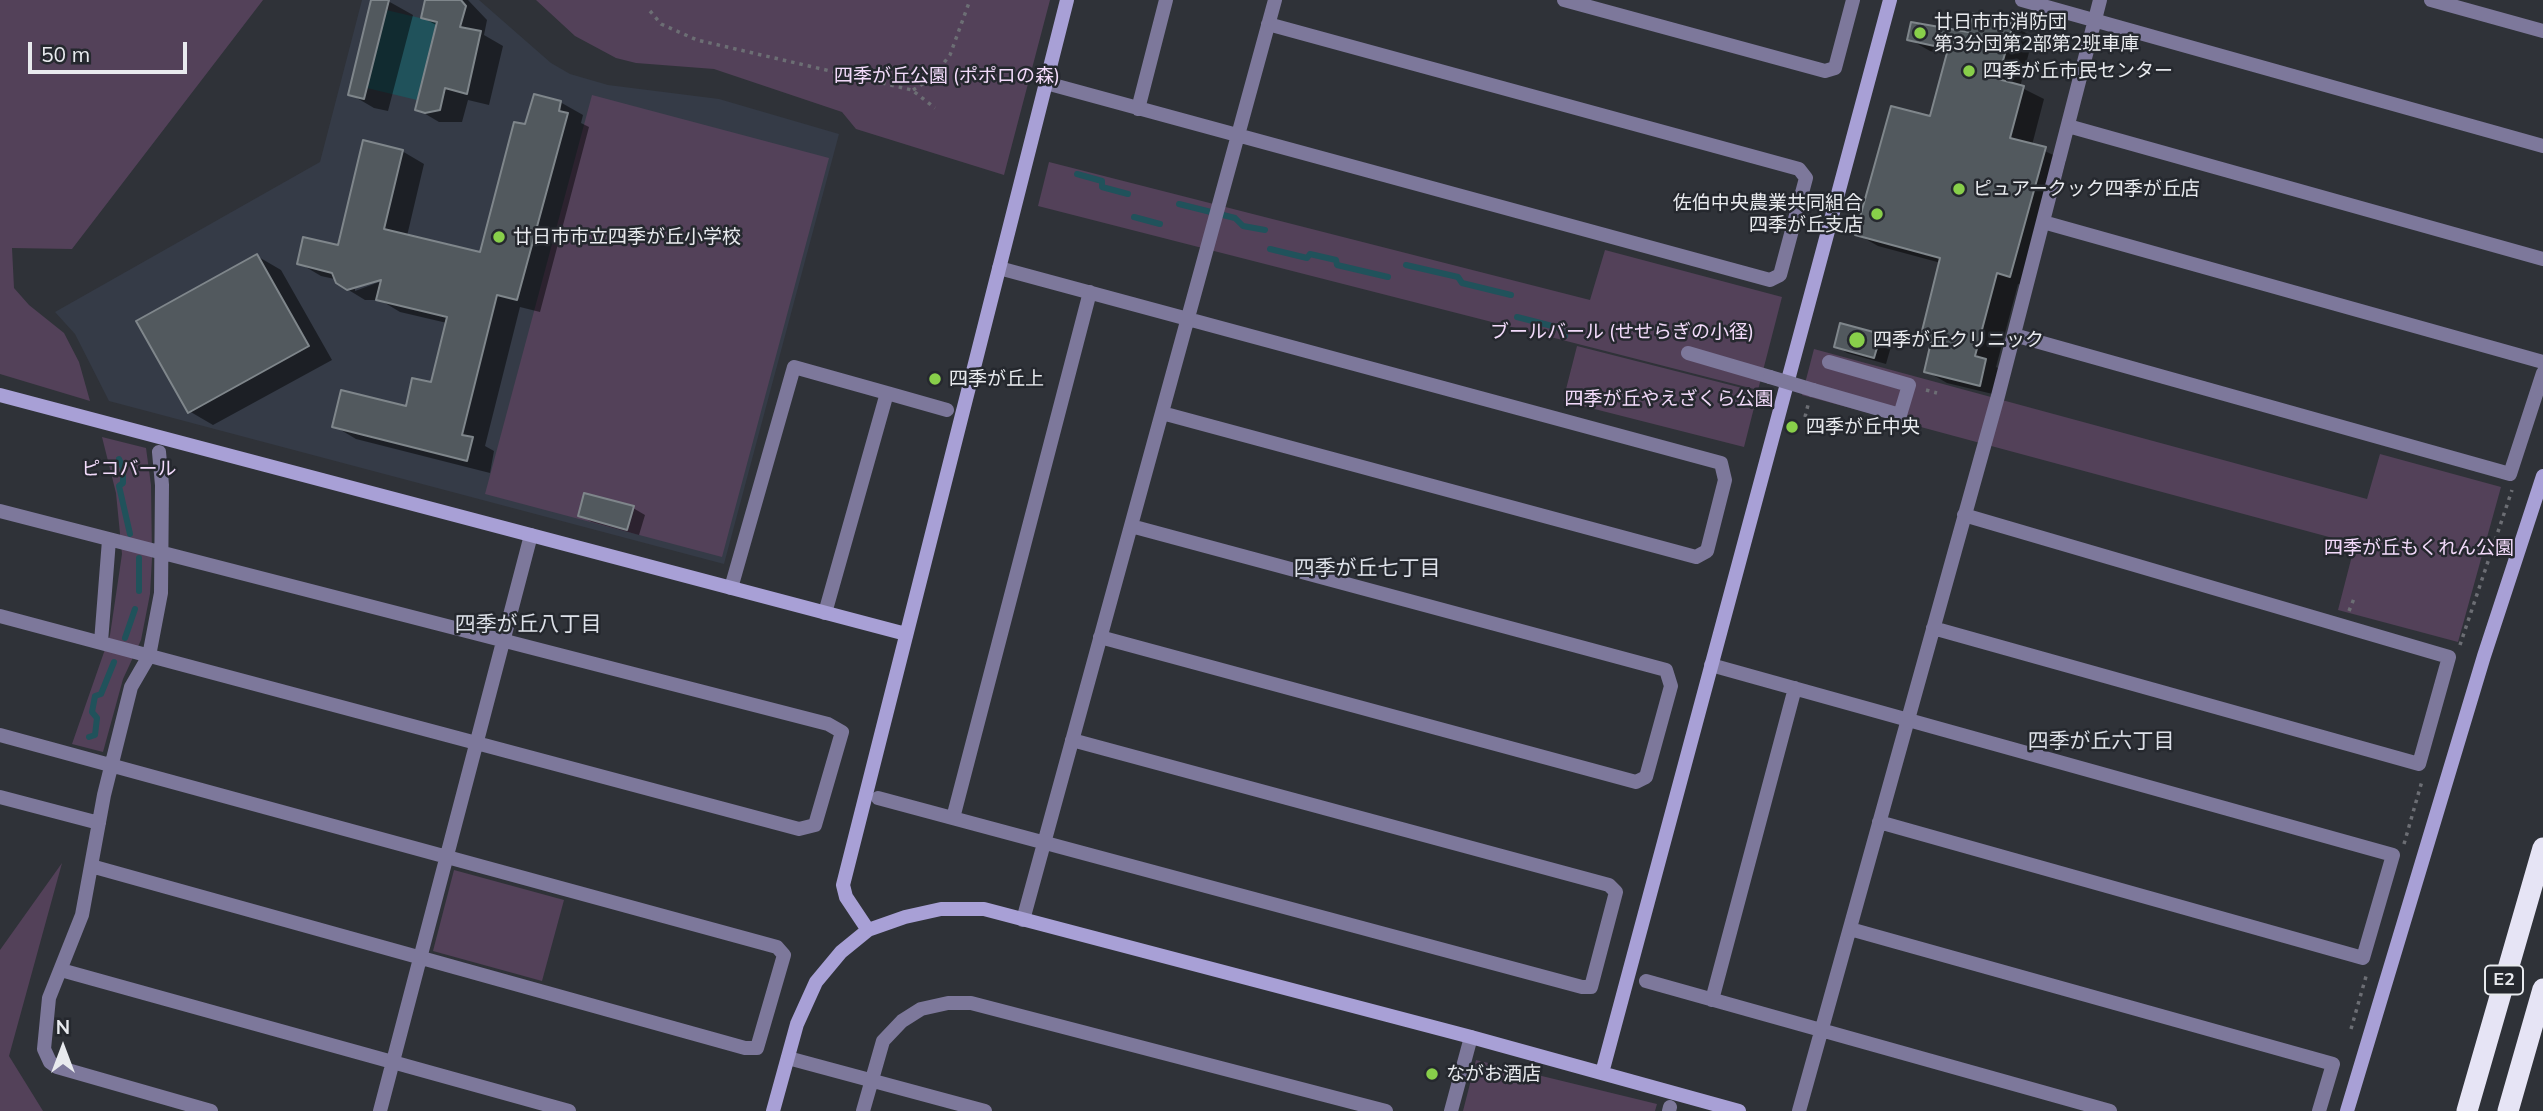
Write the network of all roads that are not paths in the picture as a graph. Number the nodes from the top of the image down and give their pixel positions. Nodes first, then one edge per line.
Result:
1 (1067, 0) edge
2 (1167, 0) edge
3 (1275, 0) edge
4 (1564, 0) edge
5 (1853, 0) edge
6 (1890, 0) edge
7 (2022, 0) edge
8 (2100, 0) edge
9 (2431, 0) edge
10 (2095, 20) junction
11 (1268, 24) junction
12 (2543, 31) edge
13 (1046, 83) junction
14 (1138, 109) junction
15 (2068, 126) junction
16 (1238, 135) junction
17 (2543, 146) edge
18 (2043, 222) junction
19 (2543, 259) edge
20 (999, 268) junction
21 (1090, 292) junction
22 (1187, 319) junction
23 (2014, 335) junction
24 (1688, 353) dead end
25 (1829, 362) dead end
26 (2543, 362) edge
27 (2543, 373) edge
28 (887, 393) junction
29 (0, 395) edge
30 (947, 411) dead end
31 (1162, 413) junction
32 (159, 452) dead end
33 (2543, 477) edge
34 (0, 511) edge
35 (1964, 515) junction
36 (1131, 526) junction
37 (531, 535) junction
38 (109, 540) junction
39 (162, 552) junction
40 (731, 588) junction
41 (825, 613) junction
42 (0, 616) edge
43 (1933, 628) junction
44 (906, 634) junction
45 (1100, 637) junction
46 (504, 640) junction
47 (101, 642) junction
48 (149, 656) junction
49 (1711, 665) junction
50 (1795, 688) junction
51 (1908, 720) junction
52 (0, 735) edge
53 (1072, 740) junction
54 (476, 743) junction
55 (111, 765) junction
56 (0, 797) edge
57 (878, 798) dead end
58 (953, 818) junction
59 (1879, 822) junction
60 (99, 823) junction
61 (1044, 843) junction
62 (2543, 848) edge
63 (447, 856) junction
64 (91, 866) junction
65 (1023, 920) junction
66 (1850, 929) junction
67 (868, 930) junction
68 (420, 958) junction
69 (61, 970) junction
70 (1646, 981) dead end
71 (2543, 989) edge
72 (1712, 1000) junction
73 (1822, 1031) junction
74 (1471, 1037) junction
75 (788, 1058) junction
76 (393, 1062) junction
77 (1602, 1073) junction
78 (871, 1080) junction
79 (211, 1111) edge
80 (380, 1111) edge
81 (569, 1111) edge
82 (773, 1111) edge
83 (863, 1111) edge
84 (985, 1111) edge
85 (1386, 1111) edge
86 (1451, 1111) edge
87 (1739, 1111) edge
88 (1799, 1111) edge
89 (2110, 1111) edge
90 (2319, 1111) edge
91 (2347, 1111) edge
92 (2467, 1111) edge
93 (2508, 1111) edge

1 - 13 street
2 - 14 street
3 - 11 street
4 - 5 street
6 - 49 street
7 - 10 street
8 - 10 street
9 - 12 street
10 - 15 street
10 - 17 street
11 - 16 street
11 - 16 street
13 - 14 street
13 - 20 street
14 - 16 street
15 - 18 street
15 - 19 street
16 - 22 street
18 - 23 street
18 - 26 street
20 - 21 street
20 - 44 street
21 - 22 street
21 - 58 street
22 - 31 street
22 - 31 street
23 - 27 street
23 - 35 street
24 - 25 street, bridge
28 - 30 street
28 - 40 street
28 - 41 street
29 - 37 street
31 - 36 street
32 - 39 street
33 - 91 street
34 - 38 street
35 - 43 street
35 - 43 street
36 - 45 street
36 - 45 street
37 - 40 street
37 - 46 street
38 - 39 street
38 - 47 street
39 - 46 street
39 - 48 street
40 - 41 street
41 - 44 street
42 - 47 street
43 - 51 street
44 - 67 street
45 - 53 street
46 - 54 street
46 - 54 street
47 - 48 street
48 - 54 street
48 - 55 street
49 - 50 street
49 - 77 street
50 - 51 street
50 - 72 street
51 - 59 street
51 - 59 street
52 - 55 street
53 - 61 street
53 - 61 street
54 - 63 street
55 - 60 street
55 - 63 street
56 - 60 street
57 - 58 street
58 - 61 street
59 - 66 street
60 - 64 street
61 - 65 street
62 - 92 highway, E2
63 - 68 street
63 - 68 street
64 - 68 street
64 - 69 street
65 - 67 street
65 - 74 street
66 - 73 street
66 - 90 street
67 - 75 street
68 - 76 street
69 - 76 street
69 - 79 street
70 - 72 street
71 - 93 highway, E2
72 - 73 street
73 - 88 street
73 - 89 street
74 - 77 street
74 - 86 street
75 - 78 street
75 - 82 street
76 - 80 street
76 - 81 street
77 - 87 street
78 - 83 street
78 - 84 street
78 - 85 street

